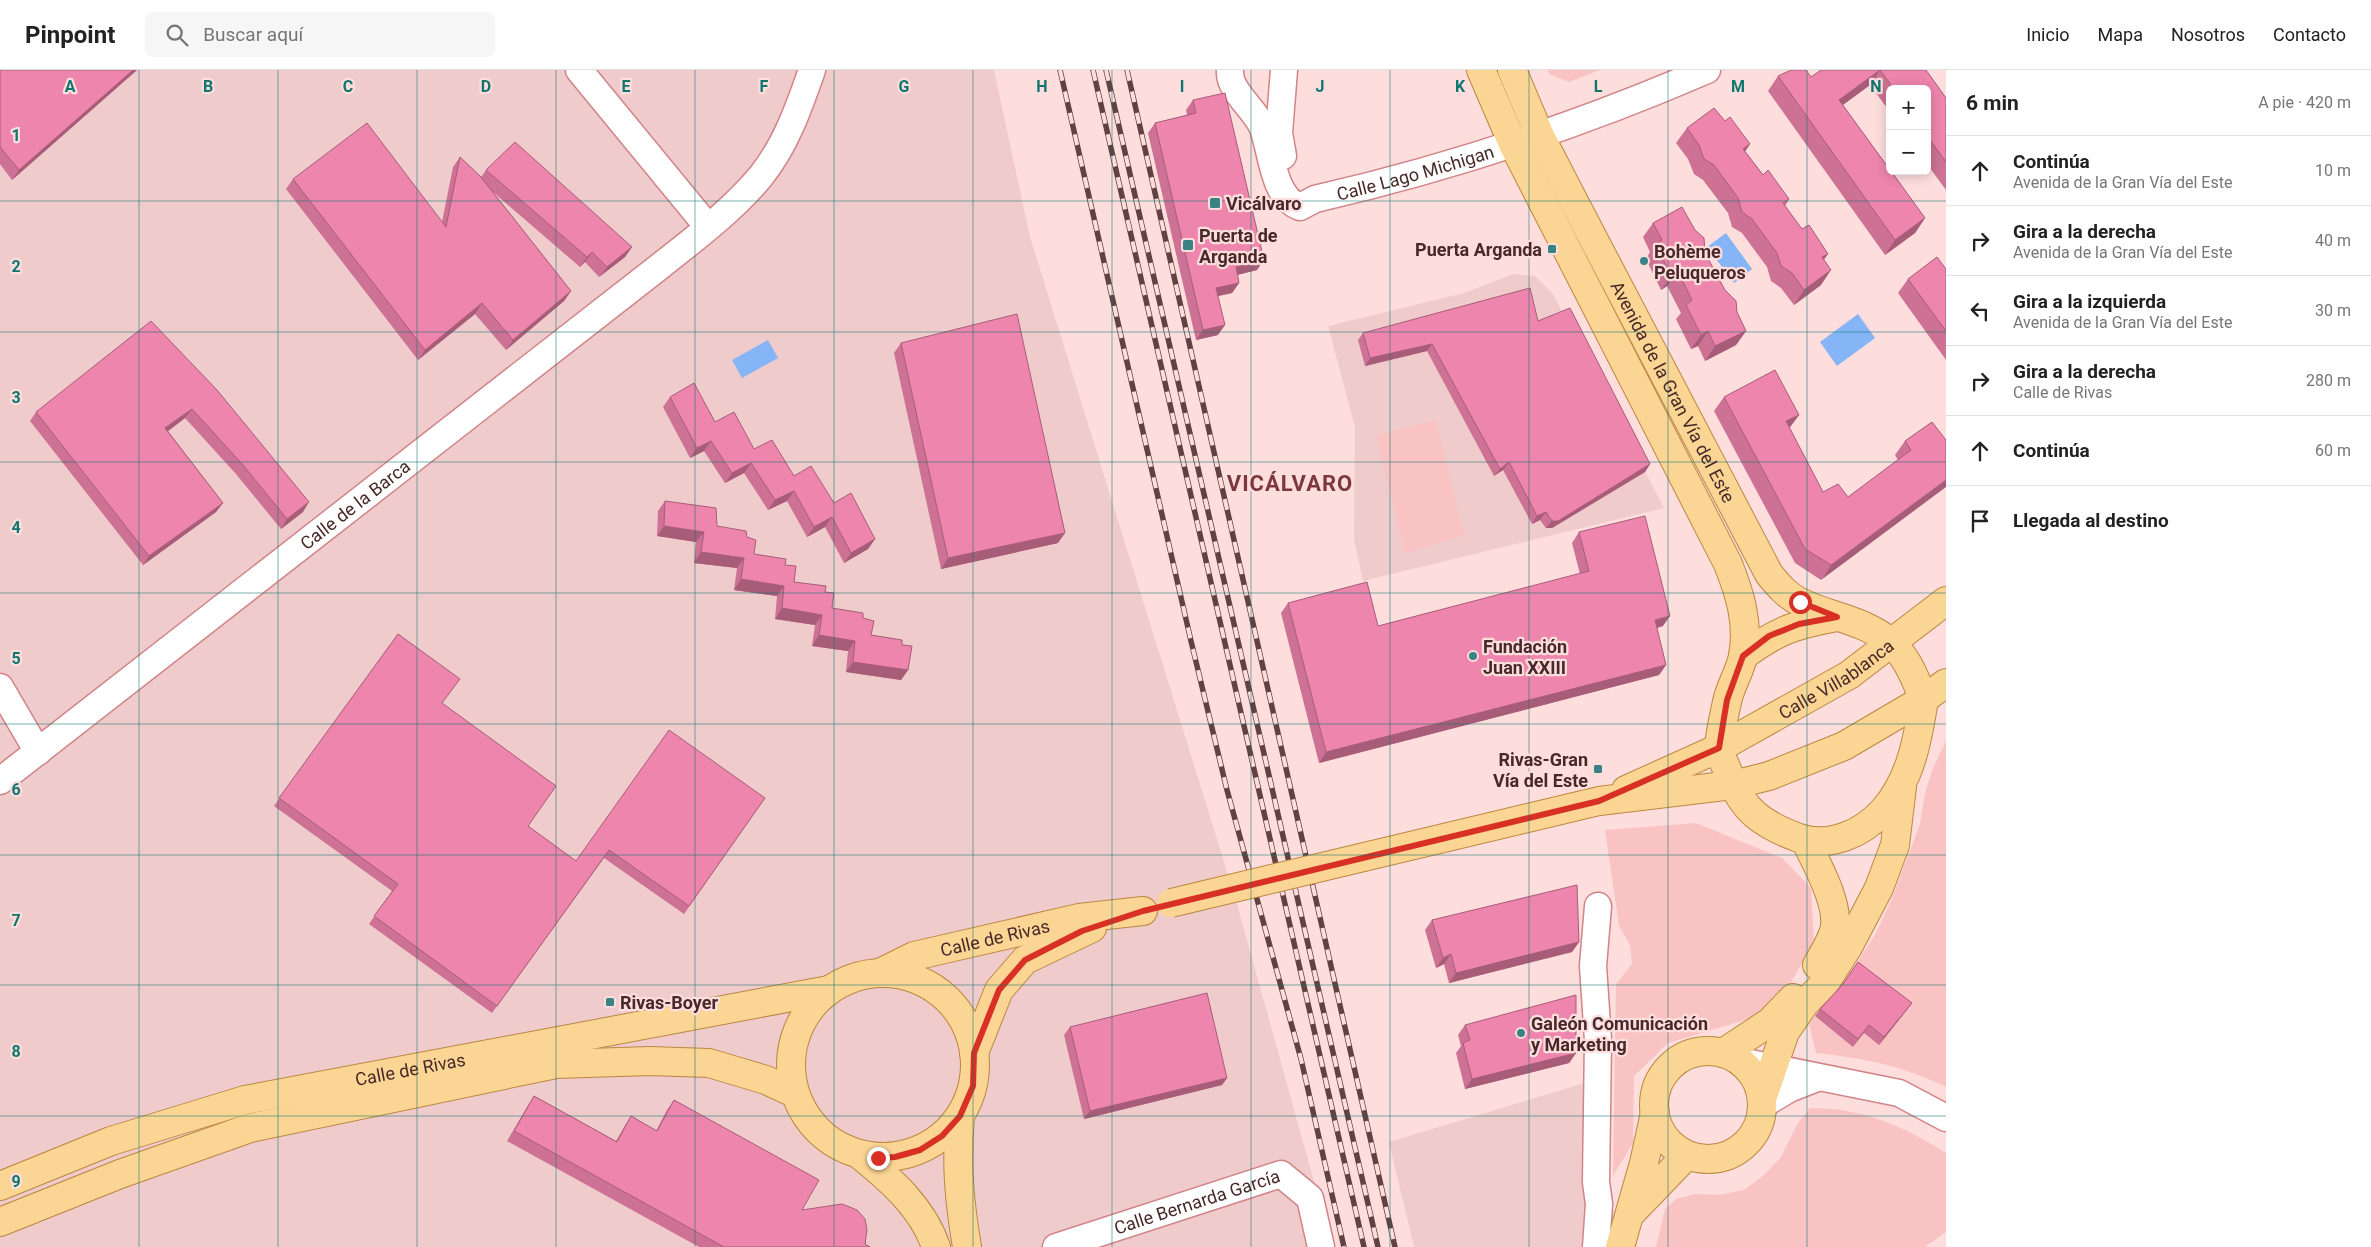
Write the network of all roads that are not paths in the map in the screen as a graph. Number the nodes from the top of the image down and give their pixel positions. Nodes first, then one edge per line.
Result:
1 (578, 70) edge
2 (812, 70) edge
3 (1230, 70) edge
4 (1284, 70) edge
5 (1480, 70) edge
6 (1512, 70) edge
7 (1707, 70) edge
8 (1540, 136) junction
9 (1513, 144) junction
10 (1315, 198) junction
11 (708, 227) junction
12 (1946, 601) edge
13 (1837, 617) junction
14 (1891, 642) junction
15 (1743, 656) junction
16 (1946, 683) edge
17 (0, 687) edge
18 (1924, 699) junction
19 (1719, 748) junction
20 (38, 752) junction
21 (0, 781) edge
22 (1902, 782) junction
23 (1733, 785) junction
24 (1599, 801) junction
25 (1805, 840) junction
26 (1598, 906) dead end
27 (1143, 911) junction
28 (880, 973) junction
29 (829, 990) junction
30 (1785, 1032) junction
31 (974, 1053) junction
32 (1732, 1057) junction
33 (1772, 1068) junction
34 (1817, 1078) junction
35 (794, 1093) junction
36 (1762, 1102) junction
37 (1655, 1113) junction
38 (960, 1116) junction
39 (1946, 1118) edge
40 (860, 1155) junction
41 (1687, 1155) junction
42 (0, 1186) edge
43 (1599, 1204) junction
44 (1627, 1218) junction
45 (0, 1222) edge
46 (936, 1247) edge
47 (967, 1247) edge
48 (1056, 1247) edge
49 (1321, 1247) edge
50 (1596, 1247) edge
51 (1620, 1247) edge

1 - 11 street
2 - 11 street, Calle de la Barca
3 - 10 street, Calle Lago Michigan
4 - 10 street
5 - 9 main road, Avenida de la Gran Vía del Este
6 - 8 main road, Avenida de la Gran Vía del Este
7 - 8 street
8 - 9 street
8 - 13 main road, Avenida de la Gran Vía del Este
9 - 10 street, Calle Lago Michigan
9 - 15 main road, Avenida de la Gran Vía del Este
11 - 20 street, Calle de la Barca
12 - 14 main road, Calle Villablanca
13 - 14 main road, Avenida de la Gran Vía del Este
13 - 15 main road, Avenida de la Gran Vía del Este
14 - 18 main road, Avenida de la Gran Vía del Este
14 - 19 main road, Calle Villablanca
15 - 19 main road, Avenida de la Gran Vía del Este
16 - 18 main road
17 - 20 street
18 - 22 main road
18 - 23 main road
19 - 23 main road
19 - 24 main road, Calle de Rivas
20 - 21 street, Calle de la Barca
22 - 25 main road
22 - 30 main road
23 - 24 main road, Calle de Rivas
23 - 25 main road
24 - 27 main road, Calle de Rivas, bridge
25 - 32 main road
26 - 43 street
27 - 28 main road, Calle de Rivas
27 - 31 main road, Calle de Rivas
28 - 29 main road
28 - 31 main road
29 - 35 main road
29 - 42 main road, Calle de Rivas
30 - 33 main road
30 - 34 street
31 - 38 main road
32 - 33 street
32 - 36 main road
32 - 37 main road
33 - 34 street
33 - 36 main road
34 - 36 street
34 - 39 street
35 - 40 main road
35 - 45 main road, Calle de Rivas
36 - 41 main road
37 - 41 main road
37 - 44 main road
38 - 40 main road
38 - 47 main road
40 - 46 main road
41 - 44 main road
43 - 44 street
43 - 50 street
44 - 51 main road
48 - 49 street, Calle Bernarda García

